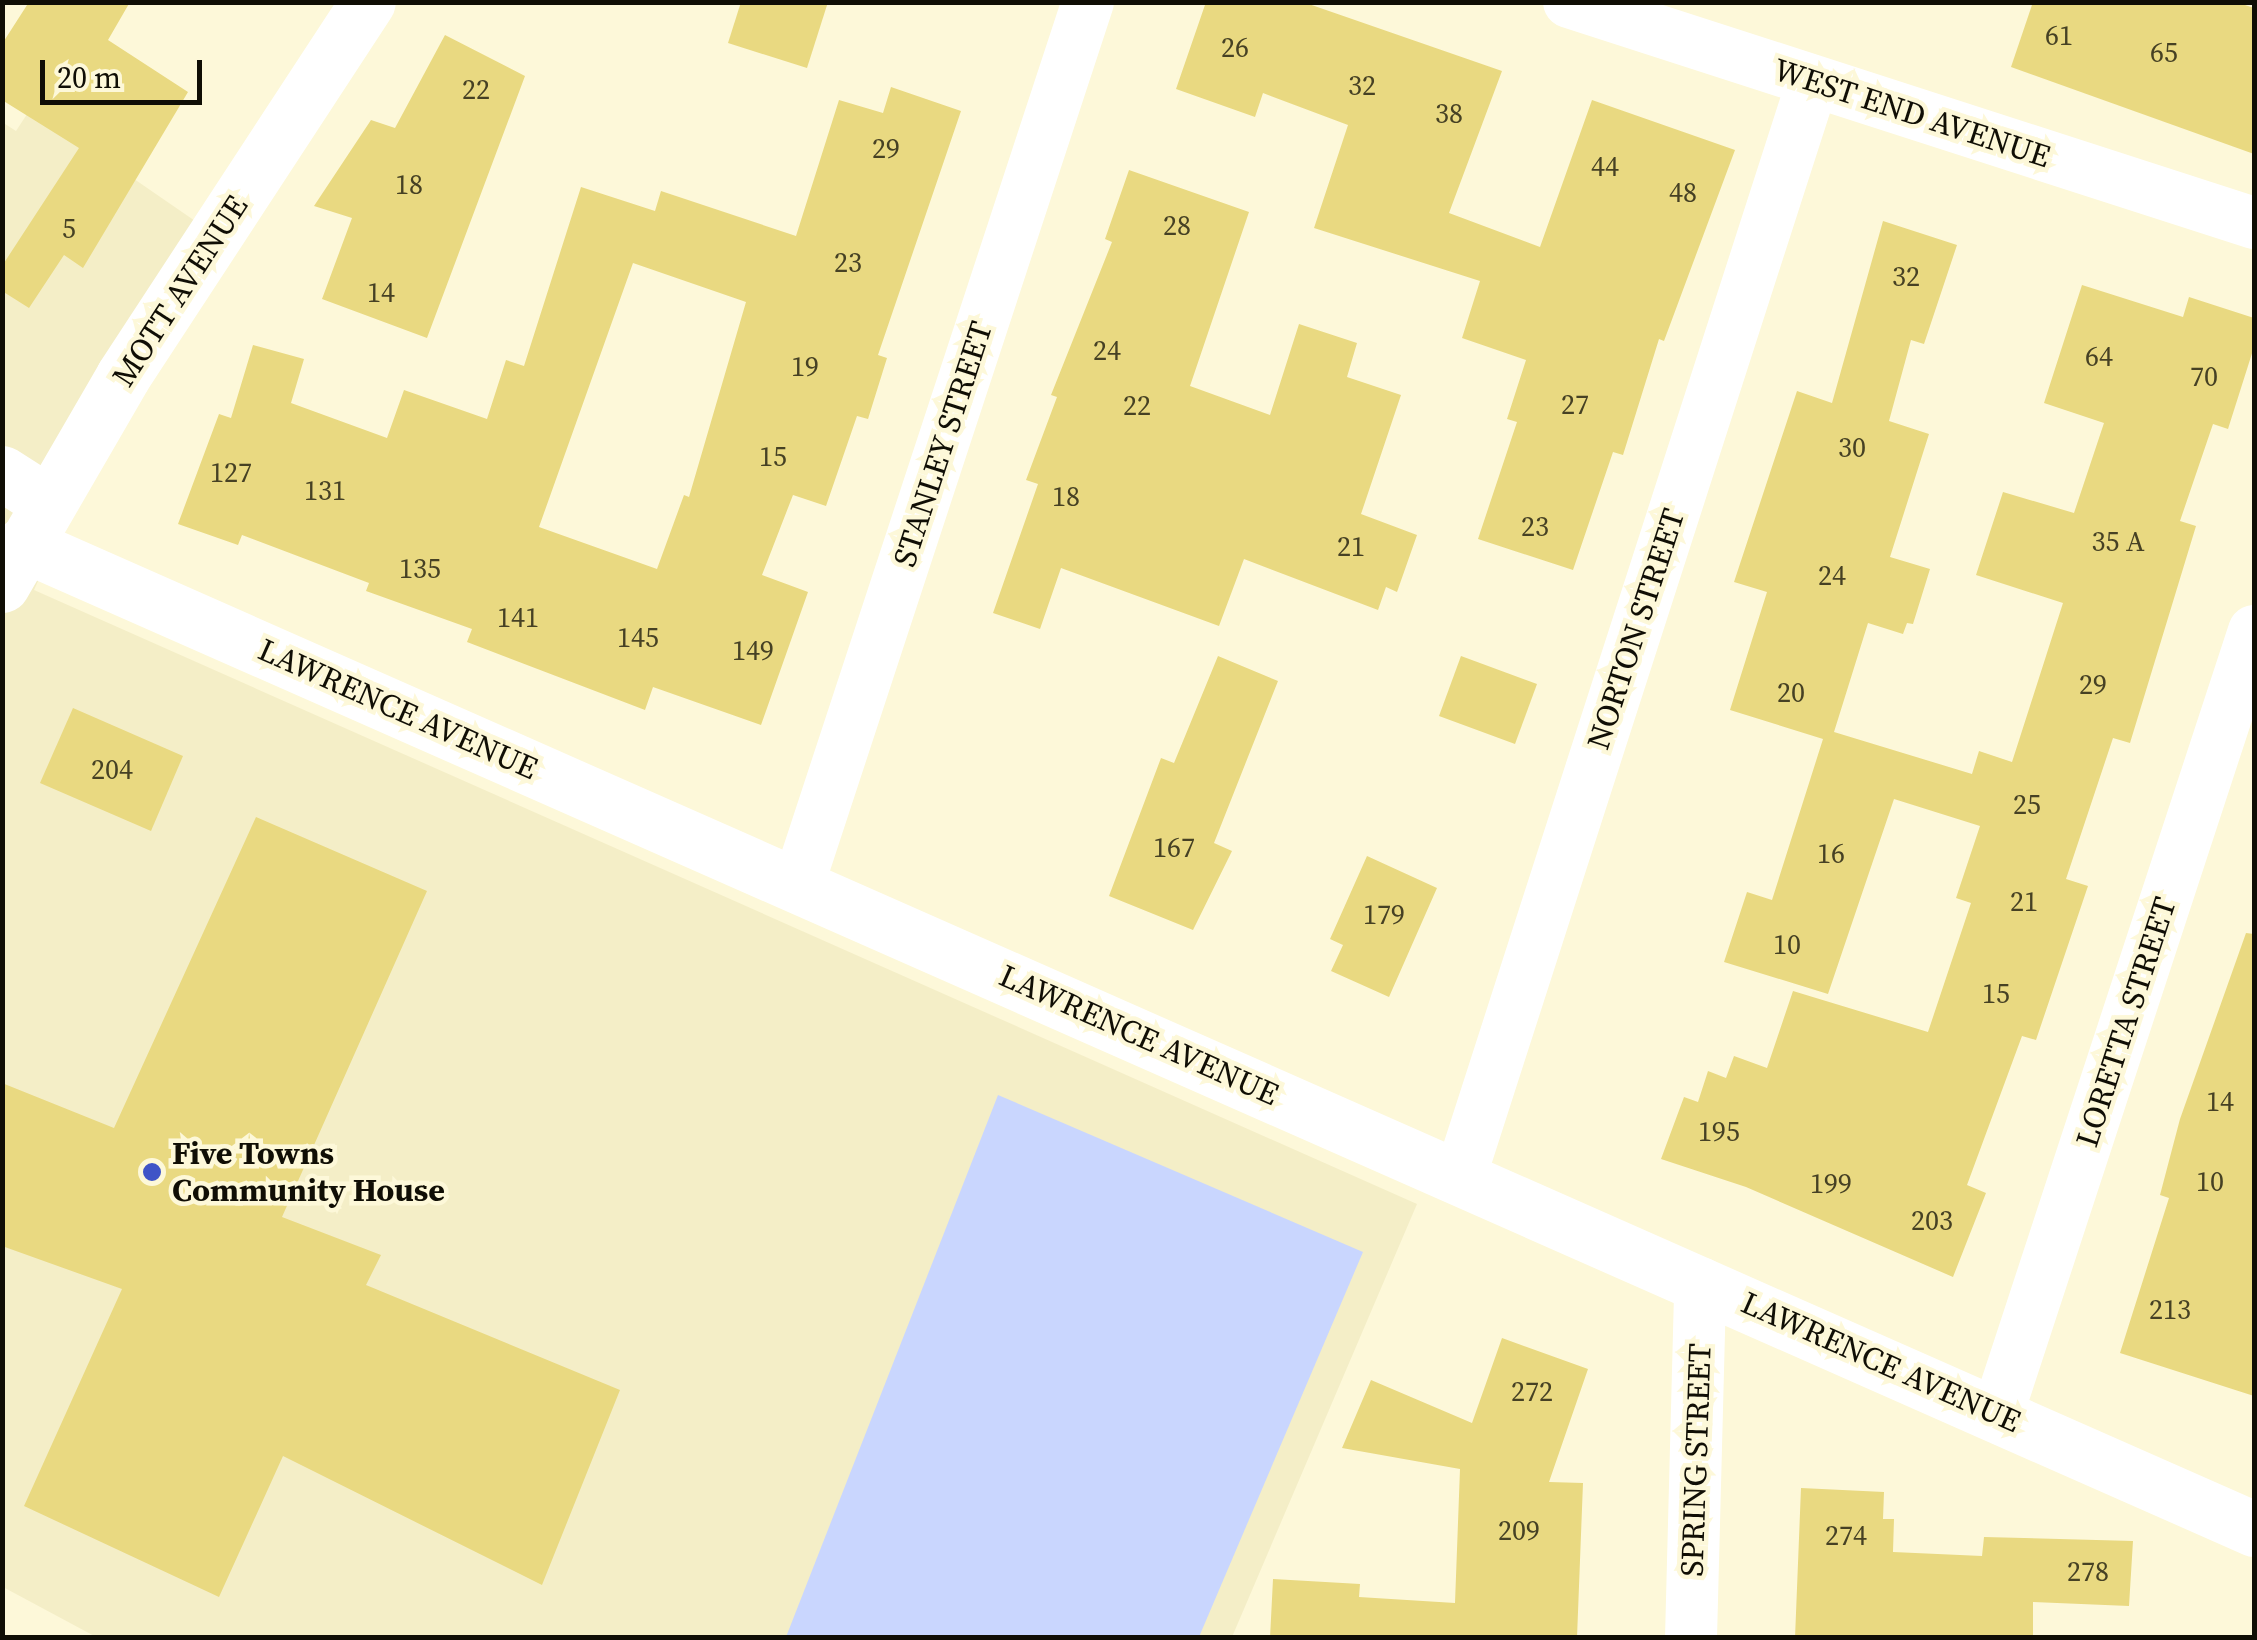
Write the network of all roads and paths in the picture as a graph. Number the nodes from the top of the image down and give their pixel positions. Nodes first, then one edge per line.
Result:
1 (368, 2) edge
2 (1088, 2) edge
3 (1569, 2) edge
4 (1813, 81) junction
5 (2254, 223) edge
6 (18, 526) edge
7 (2254, 631) edge
8 (798, 884) junction
9 (1460, 1176) junction
10 (1700, 1283) junction
11 (1998, 1412) junction
12 (2254, 1529) edge
13 (1691, 1638) edge

1 - 6 street, MOTT AVENUE
2 - 8 street, STANLEY STREET
3 - 4 street, WEST END AVENUE
4 - 5 street, WEST END AVENUE
4 - 9 street, NORTON STREET
6 - 8 street, LAWRENCE AVENUE
7 - 11 street, LORETTA STREET
8 - 9 street, LAWRENCE AVENUE
9 - 10 street, LAWRENCE AVENUE
10 - 11 street, LAWRENCE AVENUE
10 - 13 street, SPRING STREET
11 - 12 street, LAWRENCE AVENUE

